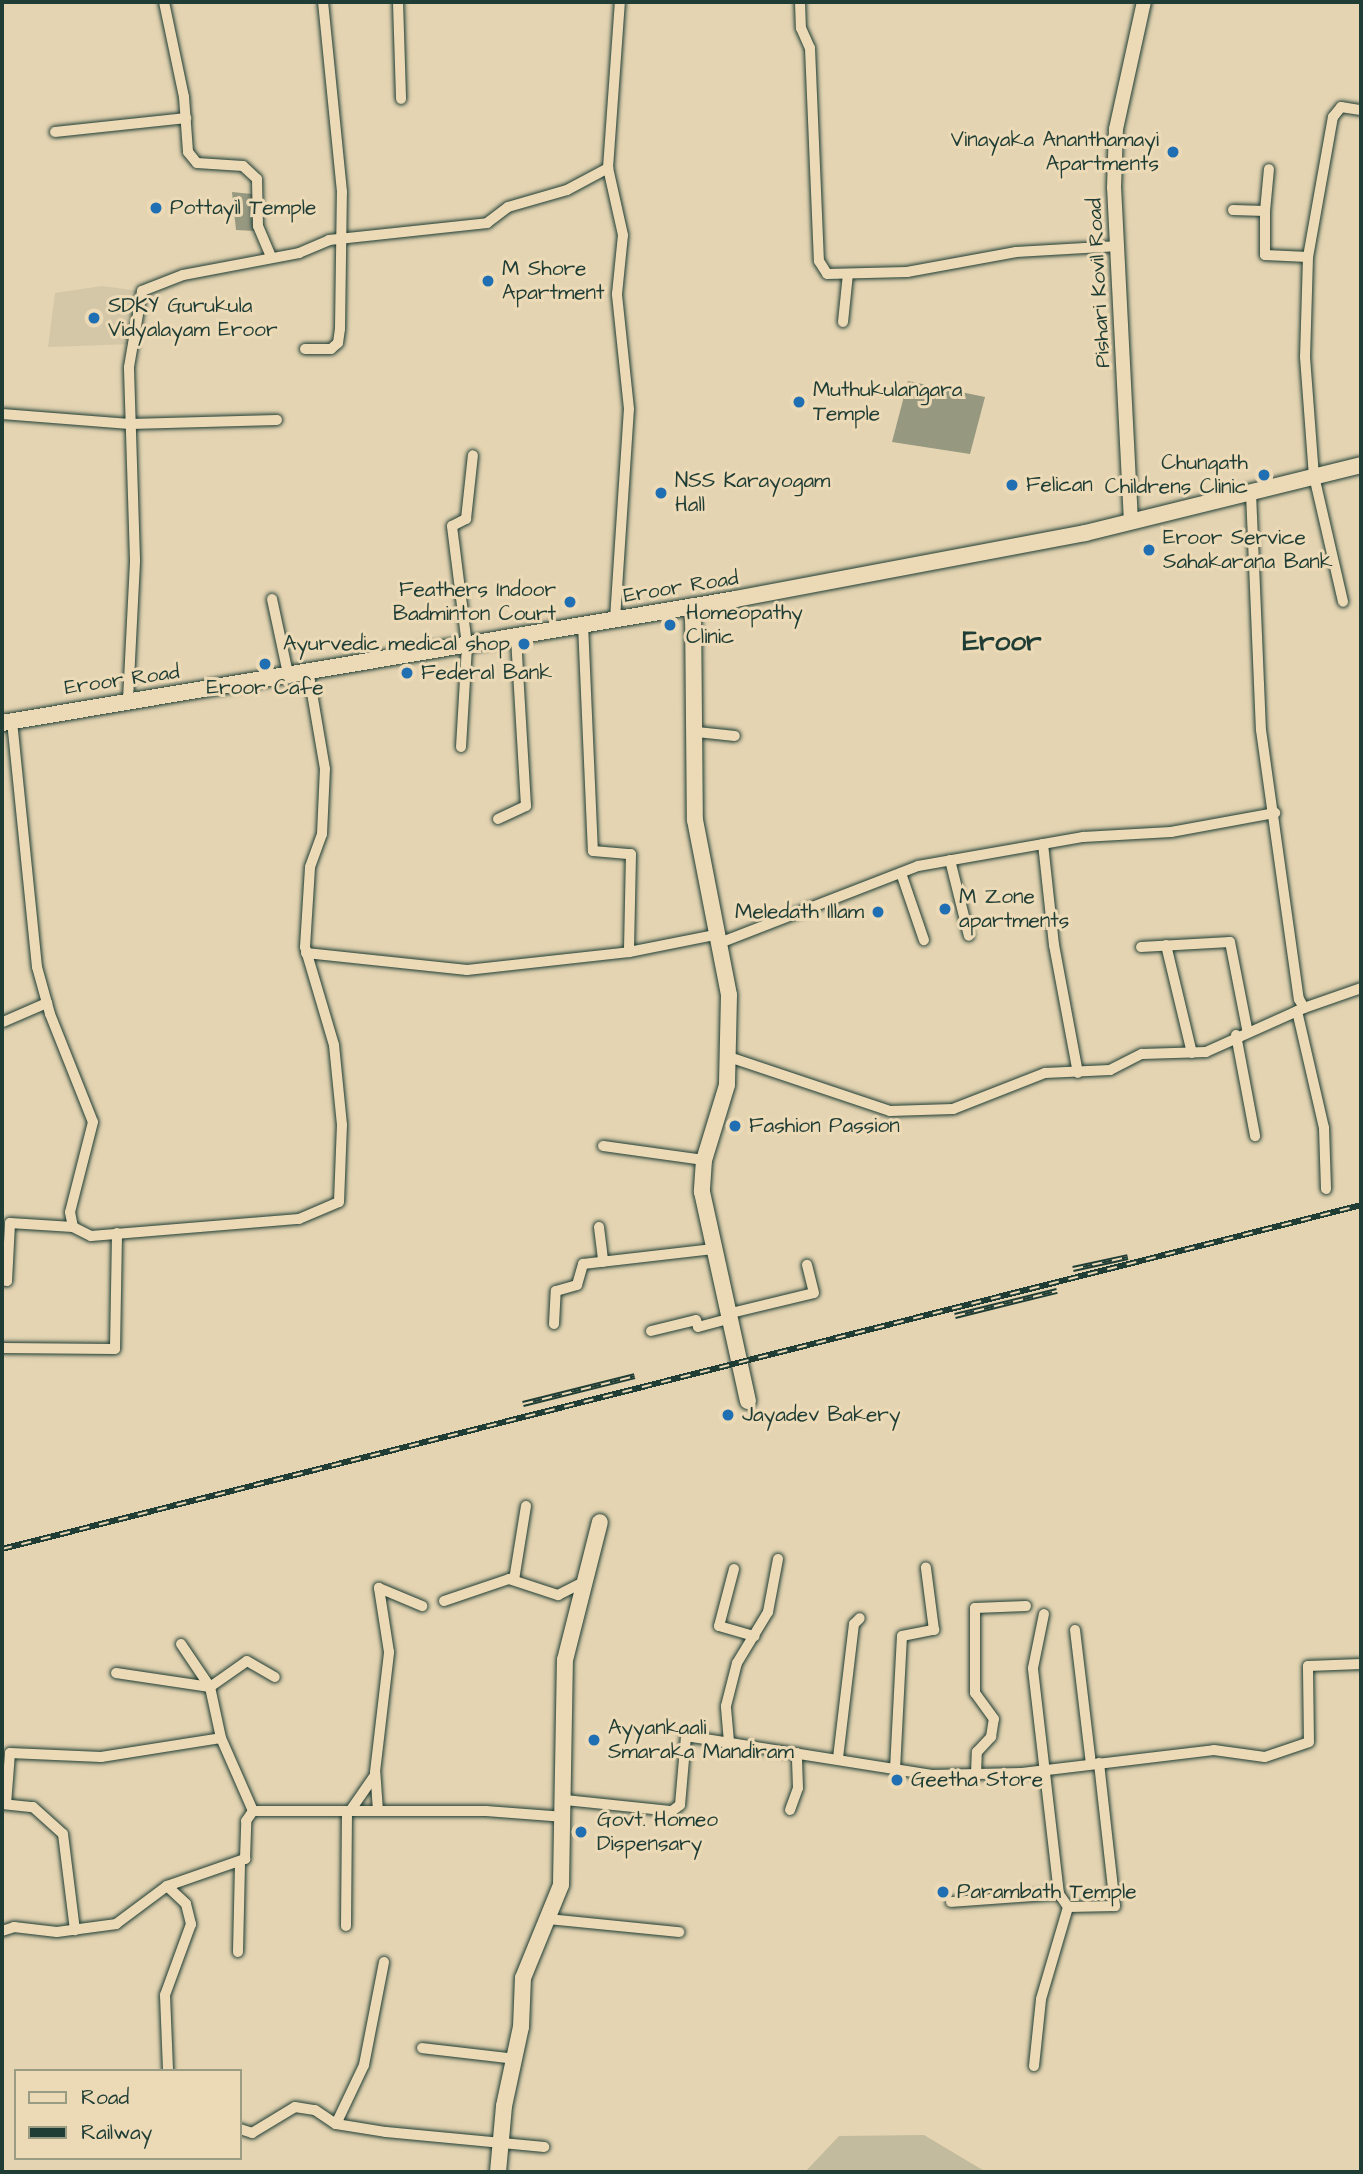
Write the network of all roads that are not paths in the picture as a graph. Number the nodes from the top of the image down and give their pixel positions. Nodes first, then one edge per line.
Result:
1 (164, 2) edge
2 (323, 2) edge
3 (398, 2) edge
4 (620, 2) edge
5 (800, 2) edge
6 (1144, 2) edge
7 (401, 99) dead end
8 (1361, 110) edge
9 (186, 118) junction
10 (55, 132) dead end
11 (608, 168) junction
12 (1269, 169) dead end
13 (1233, 210) dead end
14 (1265, 211) junction
15 (344, 238) junction
16 (1119, 246) junction
17 (271, 256) junction
18 (1308, 257) junction
19 (848, 274) junction
20 (843, 322) dead end
21 (304, 349) dead end
22 (2, 414) edge
23 (277, 420) dead end
24 (130, 424) junction
25 (473, 455) dead end
26 (1361, 465) edge
27 (1314, 476) junction
28 (1251, 493) junction
29 (1131, 522) junction
30 (272, 599) dead end
31 (1343, 602) dead end
32 (693, 606) junction
33 (615, 619) junction
34 (583, 624) junction
35 (516, 636) junction
36 (467, 645) junction
37 (309, 675) junction
38 (289, 678) junction
39 (128, 700) junction
40 (7, 722) edge
41 (697, 732) junction
42 (735, 736) dead end
43 (461, 747) dead end
44 (1275, 813) junction
45 (498, 819) dead end
46 (1043, 844) junction
47 (950, 860) junction
48 (901, 873) junction
49 (969, 936) dead end
50 (716, 939) junction
51 (924, 940) dead end
52 (1167, 945) junction
53 (1141, 947) dead end
54 (306, 953) junction
55 (629, 953) junction
56 (1361, 988) edge
57 (47, 1003) junction
58 (1301, 1009) junction
59 (3, 1022) edge
60 (1247, 1029) junction
61 (1237, 1035) junction
62 (1192, 1053) junction
63 (726, 1056) junction
64 (1079, 1073) junction
65 (1255, 1136) dead end
66 (603, 1146) dead end
67 (704, 1160) junction
68 (1325, 1189) dead end
69 (73, 1227) junction
70 (599, 1227) dead end
71 (117, 1233) junction
72 (713, 1249) junction
73 (603, 1262) junction
74 (807, 1265) dead end
75 (2, 1280) edge
76 (727, 1317) junction
77 (554, 1324) dead end
78 (652, 1331) dead end
79 (2, 1348) edge
80 (748, 1401) dead end
81 (526, 1506) dead end
82 (600, 1522) dead end
83 (779, 1559) dead end
84 (926, 1568) dead end
85 (734, 1569) dead end
86 (514, 1580) junction
87 (586, 1581) junction
88 (444, 1601) dead end
89 (422, 1606) dead end
90 (1026, 1606) dead end
91 (1044, 1614) dead end
92 (860, 1618) dead end
93 (1075, 1630) dead end
94 (755, 1636) junction
95 (181, 1644) dead end
96 (1361, 1664) edge
97 (116, 1674) dead end
98 (275, 1677) dead end
99 (210, 1687) junction
100 (221, 1738) junction
101 (729, 1742) junction
102 (797, 1753) junction
103 (838, 1758) junction
104 (1095, 1763) junction
105 (1045, 1768) junction
106 (895, 1769) junction
107 (375, 1775) junction
108 (976, 1775) junction
109 (565, 1800) junction
110 (4, 1804) edge
111 (790, 1810) dead end
112 (253, 1811) junction
113 (349, 1811) junction
114 (378, 1811) junction
115 (565, 1817) junction
116 (240, 1863) junction
117 (167, 1886) junction
118 (1059, 1894) junction
119 (950, 1902) dead end
120 (1068, 1907) junction
121 (548, 1919) junction
122 (346, 1926) dead end
123 (75, 1930) junction
124 (2, 1931) edge
125 (680, 1933) dead end
126 (238, 1952) dead end
127 (384, 1962) dead end
128 (422, 2048) dead end
129 (514, 2059) junction
130 (1034, 2066) dead end
131 (168, 2069) edge
132 (335, 2124) junction
133 (242, 2130) edge
134 (501, 2141) junction
135 (544, 2147) dead end
136 (498, 2172) edge

1 - 9 street
2 - 15 street
3 - 7 street
4 - 11 street
5 - 19 street
6 - 16 street, Pishari Kovil Road
8 - 18 street
9 - 10 street
9 - 17 street
11 - 15 street
11 - 33 street
12 - 14 street
13 - 14 street
14 - 18 street
15 - 17 street
15 - 21 street
16 - 19 street
16 - 29 street, Pishari Kovil Road
17 - 24 street
18 - 27 street
19 - 20 street
22 - 24 street
23 - 24 street
24 - 39 street
25 - 36 street
26 - 27 main road, Eroor Road
27 - 28 main road, Eroor Road
27 - 31 street
28 - 29 main road, Eroor Road
28 - 44 street
29 - 32 main road, Eroor Road
30 - 38 street
32 - 33 main road, Eroor Road
32 - 41 main road
33 - 34 main road, Eroor Road
34 - 35 main road, Eroor Road
34 - 55 street
35 - 36 main road, Eroor Road
35 - 45 street
36 - 37 main road, Eroor Road
36 - 43 street
37 - 38 main road, Eroor Road
37 - 54 street
38 - 39 main road, Eroor Road
39 - 40 main road, Eroor Road
40 - 57 street
41 - 42 street
41 - 50 main road
44 - 46 street
44 - 58 street
46 - 47 street
46 - 64 street
47 - 48 street
47 - 49 street
48 - 50 street
48 - 51 street
50 - 55 street
50 - 63 main road
52 - 53 street
52 - 60 street
52 - 62 street
54 - 55 street
54 - 71 street
56 - 58 street
57 - 59 street
57 - 69 street
58 - 60 street
58 - 68 street
60 - 61 street
61 - 62 street
61 - 65 street
62 - 64 street
63 - 64 street
63 - 67 main road
66 - 67 street
67 - 72 main road
69 - 71 street
69 - 75 street
70 - 73 street
71 - 79 street
72 - 73 street
72 - 76 main road
73 - 77 street
74 - 76 street
76 - 78 street
76 - 80 main road
81 - 86 street
82 - 87 main road
83 - 94 street
84 - 106 street
85 - 94 street
86 - 87 street
86 - 88 street
87 - 109 main road
89 - 107 street
90 - 108 street
91 - 105 street
92 - 103 street
93 - 104 street
94 - 101 street
95 - 99 street
96 - 104 street
97 - 99 street
98 - 99 street
99 - 100 street
100 - 110 street
100 - 112 street
101 - 102 street
101 - 109 street
102 - 103 street
102 - 111 street
103 - 106 street
104 - 105 street
104 - 120 street
105 - 108 street
105 - 118 street
106 - 108 street
107 - 113 street
107 - 114 street
109 - 115 main road
110 - 123 street
112 - 113 street
112 - 116 street
113 - 114 street
113 - 122 street
114 - 115 street
115 - 121 main road
116 - 117 street
116 - 126 street
117 - 123 street
117 - 131 street
118 - 119 street
118 - 120 street
120 - 130 street
121 - 125 street
121 - 129 main road
123 - 124 street
127 - 132 street
128 - 129 street
129 - 134 main road
132 - 133 street
132 - 134 street
134 - 135 street
134 - 136 main road

